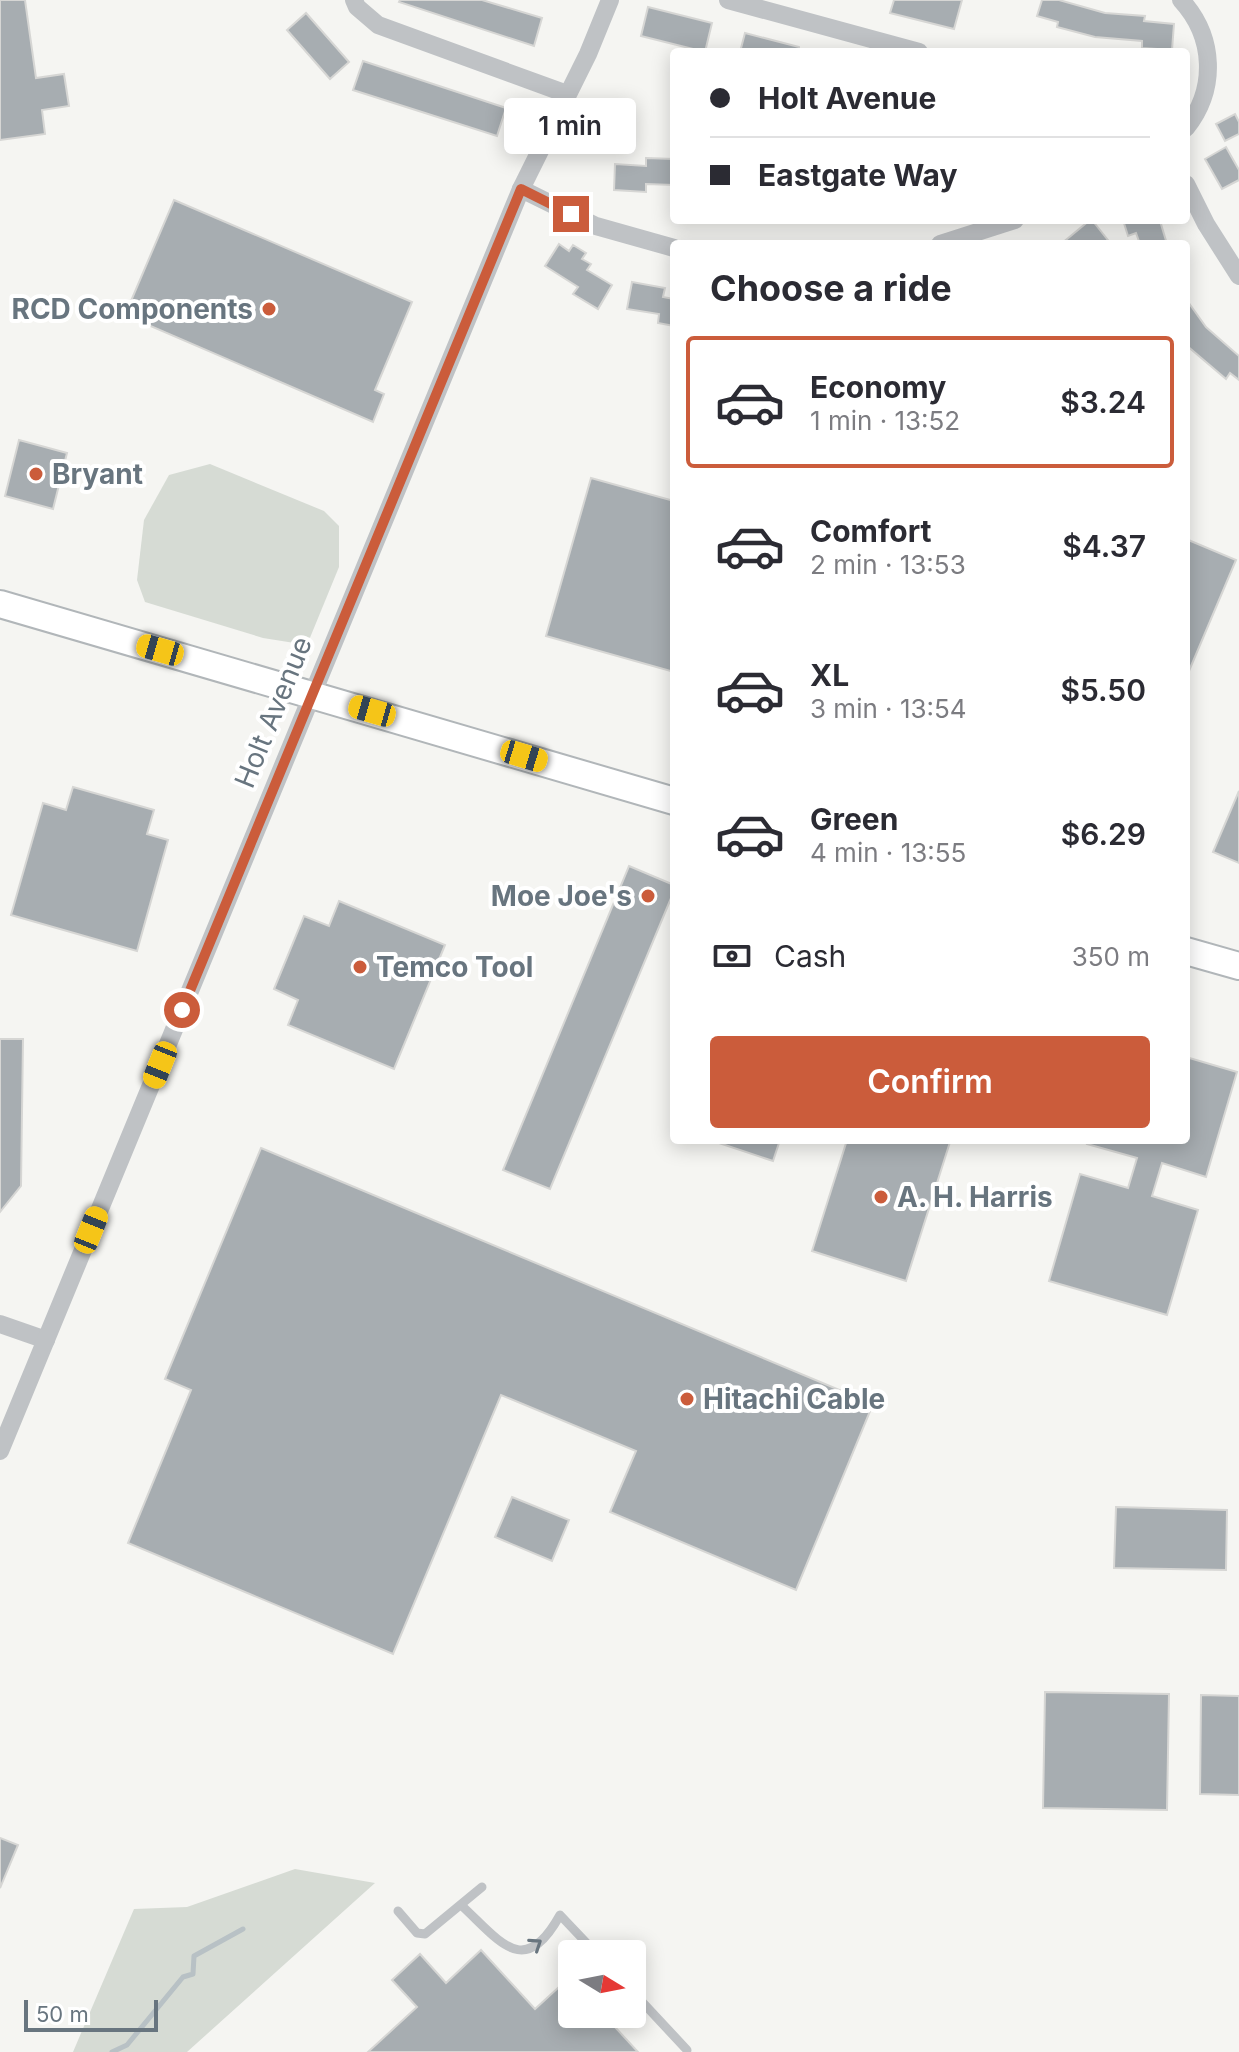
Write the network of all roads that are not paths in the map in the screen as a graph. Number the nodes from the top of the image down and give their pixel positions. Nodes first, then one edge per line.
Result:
1 (354, 0) edge
2 (610, 0) edge
3 (728, 0) edge
4 (1181, 0) edge
5 (904, 48) edge
6 (567, 94) junction
7 (1190, 123) edge
8 (521, 189) junction
9 (1190, 192) edge
10 (1002, 224) edge
11 (952, 240) edge
12 (670, 247) edge
13 (1239, 276) edge
14 (0, 604) edge
15 (311, 693) junction
16 (670, 800) edge
17 (1190, 952) edge
18 (1239, 966) edge
19 (0, 1324) edge
20 (46, 1340) junction
21 (0, 1451) edge
22 (482, 1887) dead end
23 (461, 1905) junction
24 (398, 1911) dead end
25 (584, 1940) edge
26 (646, 2006) edge
27 (687, 2050) edge

1 - 6 street
2 - 6 street, Holt Avenue
3 - 5 street
4 - 7 street
6 - 8 street, Holt Avenue
8 - 12 street
8 - 15 street, Holt Avenue
9 - 13 street
10 - 11 street
14 - 15 street
15 - 16 street
15 - 20 street, Holt Avenue
17 - 18 street
19 - 20 street
20 - 21 street, Holt Avenue
22 - 23 lane
23 - 24 lane
23 -> 25 lane
26 - 27 lane

